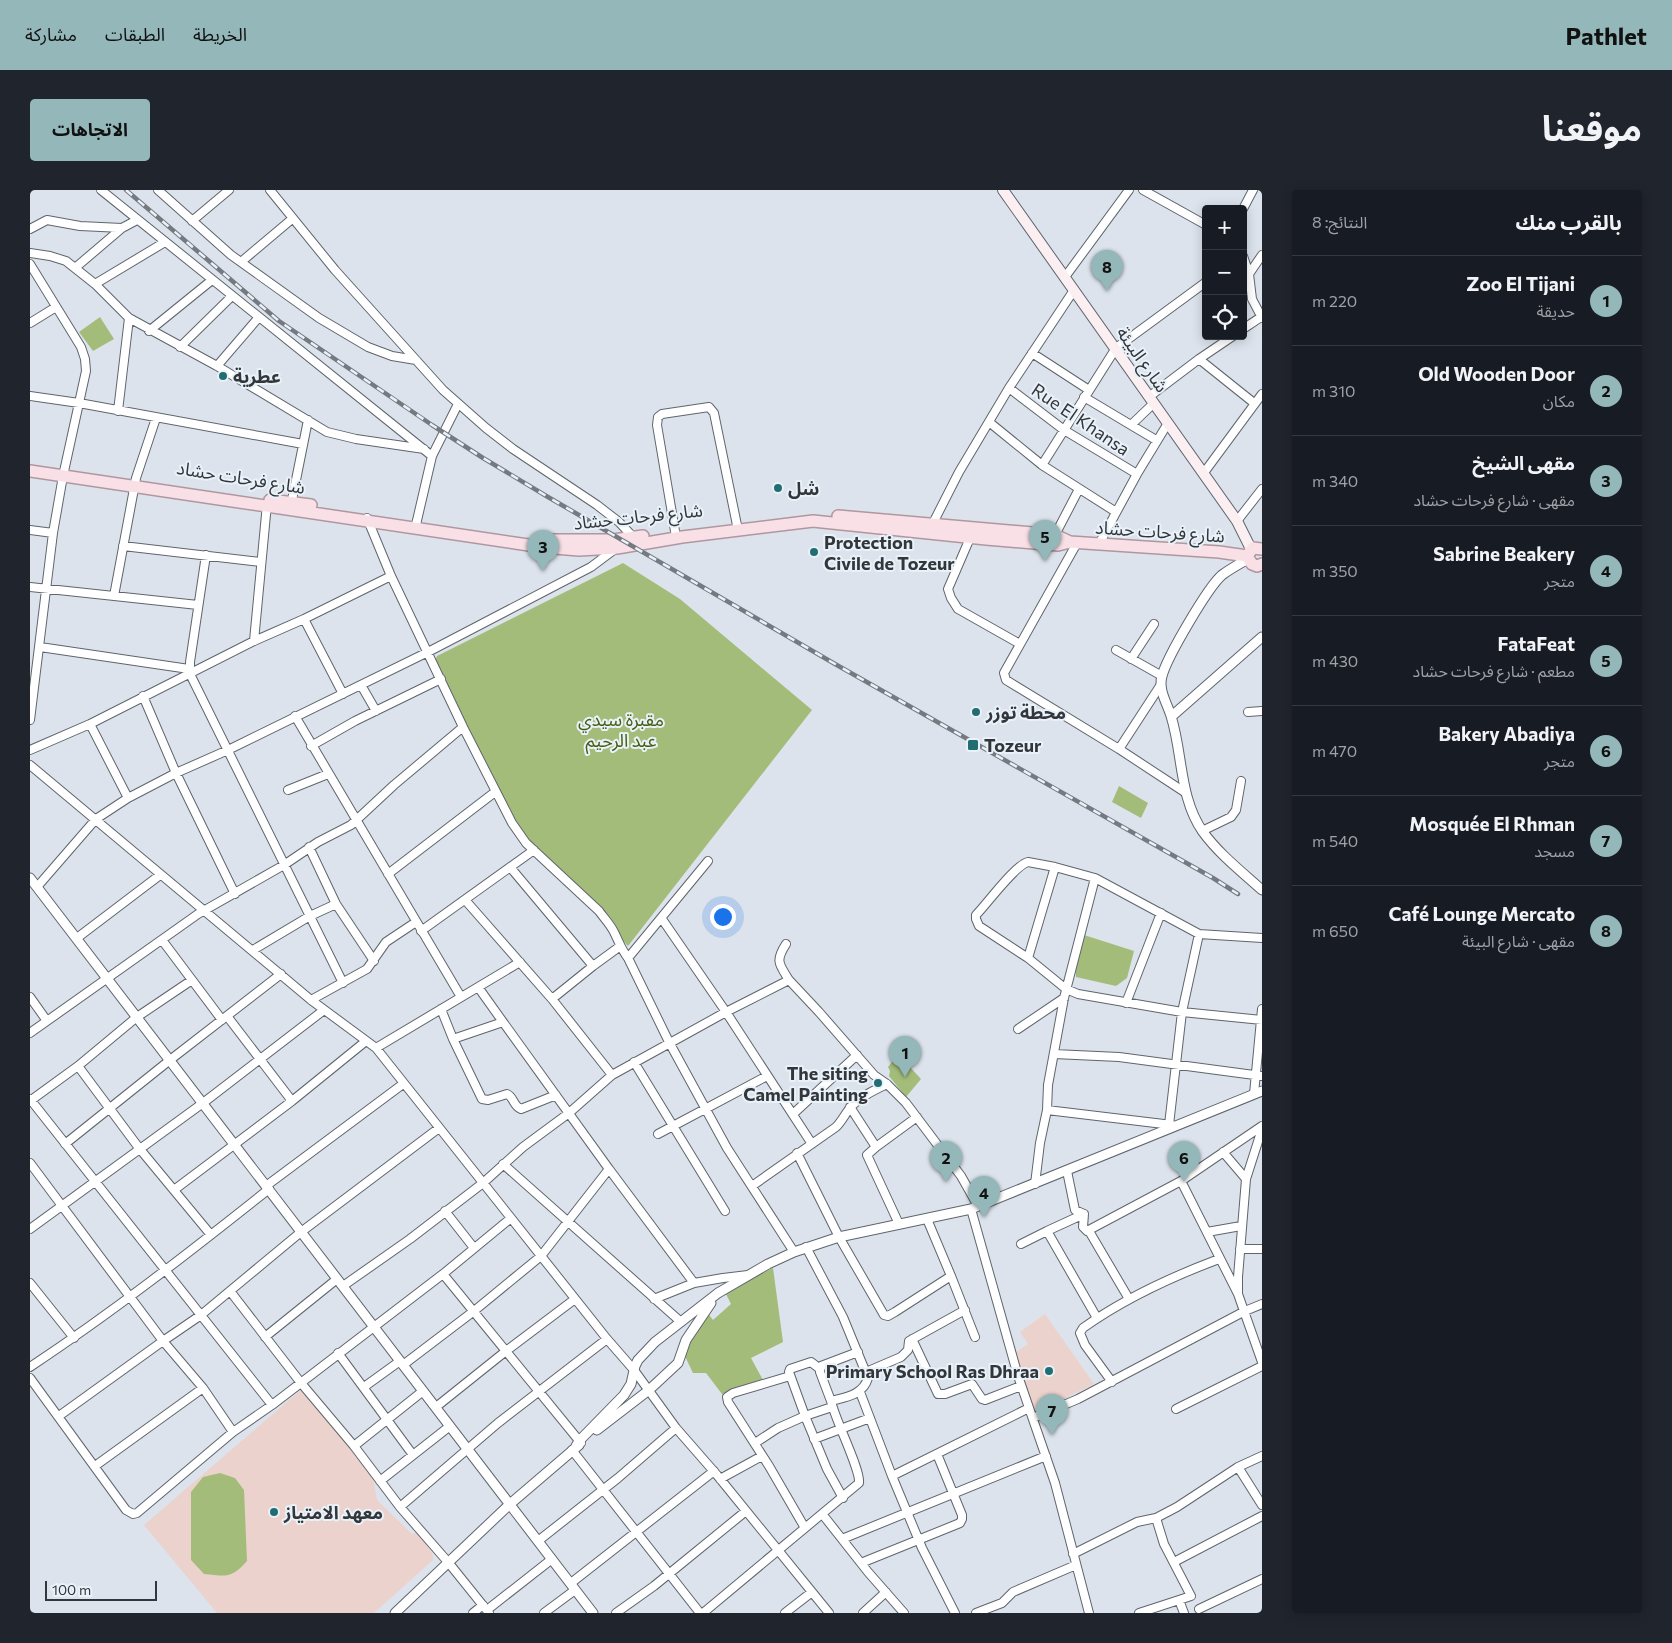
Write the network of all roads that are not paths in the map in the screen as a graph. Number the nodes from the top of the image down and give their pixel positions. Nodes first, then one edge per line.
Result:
1 (101, 190) edge
2 (158, 190) edge
3 (229, 190) edge
4 (270, 190) edge
5 (1003, 190) edge
6 (1129, 190) edge
7 (1143, 190) edge
8 (1253, 190) edge
9 (1245, 205) edge
10 (292, 218) junction
11 (137, 220) junction
12 (192, 221) junction
13 (1202, 223) edge
14 (122, 228) junction
15 (30, 229) edge
16 (164, 242) junction
17 (30, 253) edge
18 (1262, 256) edge
19 (241, 262) junction
20 (30, 264) edge
21 (75, 268) junction
22 (1247, 268) edge
23 (1249, 274) junction
24 (1065, 278) junction
25 (212, 280) junction
26 (95, 284) junction
27 (1202, 285) edge
28 (1074, 290) junction
29 (232, 296) junction
30 (56, 307) junction
31 (259, 317) junction
32 (129, 318) junction
33 (1262, 318) edge
34 (30, 323) edge
35 (1247, 327) edge
36 (150, 330) junction
37 (1227, 340) edge
38 (180, 347) junction
39 (1116, 348) junction
40 (1032, 353) junction
41 (1199, 358) junction
42 (416, 360) junction
43 (217, 366) junction
44 (1009, 388) junction
45 (1086, 393) junction
46 (1262, 395) edge
47 (30, 396) edge
48 (1152, 400) junction
49 (79, 403) junction
50 (1254, 403) junction
51 (458, 404) junction
52 (118, 411) junction
53 (156, 418) junction
54 (308, 420) junction
55 (989, 422) junction
56 (1168, 423) junction
57 (1131, 425) junction
58 (1064, 430) junction
59 (1156, 440) junction
60 (303, 444) junction
61 (424, 449) junction
62 (432, 456) junction
63 (30, 463) edge
64 (1042, 465) junction
65 (30, 471) edge
66 (64, 472) junction
67 (1137, 474) junction
68 (1203, 474) junction
69 (135, 482) junction
70 (1080, 489) junction
71 (1262, 489) edge
72 (267, 503) junction
73 (291, 506) junction
74 (1116, 512) junction
75 (368, 519) junction
76 (1237, 521) junction
77 (416, 526) junction
78 (737, 526) junction
79 (930, 528) junction
80 (30, 530) edge
81 (675, 531) junction
82 (53, 533) junction
83 (988, 534) junction
84 (1055, 535) junction
85 (970, 538) junction
86 (636, 541) junction
87 (1074, 543) junction
88 (614, 544) junction
89 (1099, 544) junction
90 (123, 546) junction
91 (206, 555) junction
92 (1256, 559) edge
93 (261, 562) junction
94 (391, 576) junction
95 (30, 587) edge
96 (46, 589) junction
97 (114, 596) junction
98 (198, 605) junction
99 (304, 619) junction
100 (1154, 624) dead end
101 (1262, 637) edge
102 (254, 641) junction
103 (1020, 644) junction
104 (40, 647) junction
105 (1116, 650) dead end
106 (428, 652) junction
107 (1131, 659) junction
108 (189, 671) junction
109 (1162, 676) junction
110 (441, 679) junction
111 (361, 685) junction
112 (1160, 686) junction
113 (343, 694) junction
114 (143, 696) junction
115 (376, 711) junction
116 (1262, 711) edge
117 (1248, 712) dead end
118 (295, 716) junction
119 (1172, 716) junction
120 (30, 720) edge
121 (90, 724) junction
122 (463, 727) junction
123 (311, 746) junction
124 (1119, 749) junction
125 (30, 750) edge
126 (228, 750) junction
127 (30, 765) edge
128 (176, 773) junction
129 (328, 774) junction
130 (1241, 781) dead end
131 (288, 790) dead end
132 (495, 792) junction
133 (1186, 793) junction
134 (128, 798) junction
135 (96, 819) junction
136 (356, 820) junction
137 (1202, 831) junction
138 (309, 847) junction
139 (534, 850) junction
140 (708, 861) dead end
141 (284, 865) junction
142 (510, 867) junction
143 (1055, 867) junction
144 (388, 874) junction
145 (160, 875) junction
146 (30, 878) edge
147 (1095, 878) junction
148 (37, 887) junction
149 (1262, 890) edge
150 (235, 894) junction
151 (466, 901) junction
152 (336, 904) junction
153 (204, 910) junction
154 (1160, 913) junction
155 (310, 916) junction
156 (662, 919) junction
157 (416, 922) junction
158 (421, 931) junction
159 (1199, 934) junction
160 (77, 938) junction
161 (1262, 938) edge
162 (162, 940) junction
163 (786, 944) dead end
164 (619, 947) junction
165 (253, 950) junction
166 (628, 958) junction
167 (1028, 958) junction
168 (374, 961) junction
169 (520, 962) junction
170 (592, 966) junction
171 (281, 974) junction
172 (107, 978) junction
173 (192, 980) junction
174 (789, 980) junction
175 (343, 982) junction
176 (478, 987) junction
177 (1066, 990) junction
178 (30, 997) edge
179 (461, 997) junction
180 (1064, 998) junction
181 (552, 999) junction
182 (311, 1000) junction
183 (1126, 1003) junction
184 (441, 1009) junction
185 (1262, 1009) edge
186 (324, 1010) junction
187 (726, 1012) junction
188 (1182, 1012) junction
189 (137, 1017) junction
190 (224, 1018) junction
191 (1261, 1020) edge
192 (47, 1021) junction
193 (503, 1022) junction
194 (1018, 1028) dead end
195 (30, 1033) edge
196 (453, 1039) junction
197 (366, 1041) junction
198 (669, 1042) junction
199 (376, 1048) junction
200 (1054, 1054) junction
201 (857, 1055) junction
202 (170, 1060) junction
203 (260, 1060) junction
204 (634, 1062) junction
205 (1176, 1064) junction
206 (78, 1066) junction
207 (612, 1075) junction
208 (1259, 1075) edge
209 (767, 1076) junction
210 (403, 1084) junction
211 (887, 1084) junction
212 (1258, 1093) edge
213 (556, 1095) junction
214 (30, 1100) edge
215 (292, 1101) junction
216 (202, 1103) junction
217 (850, 1107) junction
218 (110, 1109) junction
219 (706, 1109) junction
220 (1047, 1110) junction
221 (568, 1113) junction
222 (793, 1114) junction
223 (917, 1117) junction
224 (1183, 1124) junction
225 (674, 1126) junction
226 (1169, 1126) junction
227 (1262, 1127) edge
228 (439, 1128) junction
229 (658, 1134) dead end
230 (66, 1144) junction
231 (234, 1144) junction
232 (812, 1144) junction
233 (876, 1147) junction
234 (139, 1148) junction
235 (1223, 1152) junction
236 (797, 1153) junction
237 (30, 1163) edge
238 (503, 1164) junction
239 (609, 1169) junction
240 (1067, 1171) junction
241 (1246, 1179) junction
242 (1180, 1180) junction
243 (95, 1181) junction
244 (483, 1183) junction
245 (1035, 1184) junction
246 (752, 1186) junction
247 (267, 1187) junction
248 (174, 1190) junction
249 (62, 1206) junction
250 (975, 1207) junction
251 (445, 1211) junction
252 (725, 1211) dead end
253 (1084, 1214) junction
254 (511, 1218) junction
255 (927, 1219) junction
256 (567, 1222) junction
257 (899, 1224) junction
258 (1241, 1226) junction
259 (30, 1229) edge
260 (1048, 1231) junction
261 (1089, 1231) junction
262 (302, 1232) junction
263 (1206, 1232) junction
264 (211, 1235) junction
265 (839, 1237) junction
266 (1021, 1244) dead end
267 (806, 1247) junction
268 (474, 1248) junction
269 (1240, 1249) junction
270 (1262, 1249) edge
271 (794, 1252) junction
272 (541, 1256) junction
273 (1219, 1258) junction
274 (165, 1269) junction
275 (443, 1274) junction
276 (748, 1275) junction
277 (951, 1276) junction
278 (30, 1283) edge
279 (340, 1283) junction
280 (694, 1283) junction
281 (230, 1291) junction
282 (718, 1293) junction
283 (1238, 1294) junction
284 (130, 1297) junction
285 (575, 1298) junction
286 (654, 1299) junction
287 (1129, 1299) junction
288 (1262, 1304) edge
289 (965, 1310) junction
290 (474, 1311) junction
291 (1245, 1311) junction
292 (201, 1315) junction
293 (1096, 1318) junction
294 (678, 1325) junction
295 (374, 1326) junction
296 (265, 1336) junction
297 (74, 1338) junction
298 (974, 1338) dead end
299 (607, 1339) junction
300 (912, 1339) junction
301 (686, 1340) junction
302 (163, 1341) junction
303 (506, 1351) junction
304 (858, 1352) junction
305 (338, 1353) junction
306 (402, 1363) junction
307 (1262, 1364) edge
308 (30, 1366) edge
309 (820, 1369) junction
310 (634, 1370) junction
311 (866, 1372) junction
312 (790, 1376) junction
313 (30, 1378) edge
314 (1112, 1382) junction
315 (301, 1383) junction
316 (1021, 1386) junction
317 (364, 1387) junction
318 (203, 1388) junction
319 (649, 1390) junction
320 (423, 1391) junction
321 (539, 1391) junction
322 (860, 1392) junction
323 (832, 1404) junction
324 (272, 1405) junction
325 (436, 1407) junction
326 (1029, 1408) junction
327 (1176, 1409) dead end
328 (60, 1416) junction
329 (805, 1416) junction
330 (870, 1418) junction
331 (1033, 1418) junction
332 (387, 1419) junction
333 (450, 1426) junction
334 (676, 1428) junction
335 (840, 1430) junction
336 (233, 1432) junction
337 (814, 1439) junction
338 (754, 1443) junction
339 (577, 1445) junction
340 (354, 1446) junction
341 (468, 1450) junction
342 (937, 1454) junction
343 (412, 1455) junction
344 (762, 1456) junction
345 (1046, 1456) junction
346 (1262, 1456) edge
347 (95, 1466) junction
348 (1238, 1468) junction
349 (714, 1470) junction
350 (892, 1476) junction
351 (720, 1479) junction
352 (380, 1481) junction
353 (604, 1490) junction
354 (953, 1493) junction
355 (843, 1498) junction
356 (510, 1504) junction
357 (1262, 1504) edge
358 (400, 1507) junction
359 (746, 1511) junction
360 (908, 1512) junction
361 (823, 1515) junction
362 (1262, 1516) edge
363 (1156, 1518) junction
364 (805, 1528) junction
365 (636, 1530) junction
366 (842, 1539) junction
367 (919, 1539) junction
368 (538, 1541) junction
369 (777, 1550) junction
370 (1073, 1554) junction
371 (552, 1559) junction
372 (448, 1562) junction
373 (1174, 1562) junction
374 (861, 1563) junction
375 (1076, 1565) junction
376 (670, 1573) junction
377 (1262, 1579) edge
378 (573, 1586) junction
379 (812, 1592) junction
380 (886, 1592) junction
381 (1191, 1596) junction
382 (1179, 1600) junction
383 (486, 1609) edge
384 (1200, 1611) edge
385 (396, 1613) edge
386 (473, 1613) edge
387 (544, 1613) edge
388 (593, 1613) edge
389 (616, 1613) edge
390 (702, 1613) edge
391 (785, 1613) edge
392 (829, 1613) edge
393 (863, 1613) edge
394 (904, 1613) edge
395 (956, 1613) edge
396 (976, 1613) edge
397 (1089, 1613) edge
398 (1139, 1613) edge
399 (1184, 1613) edge

1 - 11 street
2 - 12 street
3 - 12 street
4 - 10 street
5 - 24 main road, شارع البيئة
6 - 24 street
7 - 13 street
8 - 9 street
10 - 19 street
10 - 42 street
11 - 14 street
11 - 16 street
12 - 19 street
14 - 15 street
14 - 21 street
16 - 25 street
16 - 26 street
17 - 21 street
18 - 23 street
19 - 42 street
20 - 30 street
21 - 26 street
22 - 23 street
23 - 33 street
24 - 28 main road, شارع البيئة
25 - 29 street
25 - 36 street
26 - 32 street
27 - 39 street
28 - 39 main road, شارع البيئة
28 - 40 street
29 - 31 street
29 - 38 street
30 - 34 street
30 - 49 street
31 - 43 street
31 - 61 street
32 - 36 street
32 - 52 street
33 - 35 street
36 - 38 street
37 - 41 street
38 - 43 street
39 - 45 street
39 - 48 main road, شارع البيئة
40 - 44 street
40 - 45 street
41 - 48 street
41 - 50 street
42 - 51 street
43 - 54 street
44 - 55 street
44 - 58 street, Rue El Khansa
45 - 57 street
45 - 58 street
46 - 50 street
47 - 49 street
48 - 56 main road, شارع البيئة
48 - 57 street
49 - 52 street
49 - 66 street
50 - 68 street
51 - 62 street
51 - 86 street
52 - 53 street
53 - 60 street
53 - 69 street
54 - 60 street
54 - 61 street
55 - 64 street
55 - 79 street
56 - 59 street
56 - 68 main road, شارع البيئة
57 - 59 street
58 - 64 street
58 - 67 street, Rue El Khansa
59 - 67 street
60 - 73 street
61 - 62 street
62 - 77 street
63 - 66 main road, شارع فرحات حشاد
64 - 70 street
65 - 66 main road, شارع فرحات حشاد
66 - 69 main road, شارع فرحات حشاد
66 - 82 street
67 - 74 street
68 - 76 main road, شارع البيئة
69 - 72 main road, شارع فرحات حشاد
69 - 90 street
70 - 74 street
70 - 84 street
71 - 76 street
72 - 73 main road, شارع فرحات حشاد
72 - 93 street
73 - 75 main road, شارع فرحات حشاد
74 - 89 street
75 - 77 main road, شارع فرحات حشاد
75 - 94 street
76 - 92 main road, شارع البيئة
77 - 88 main road, شارع فرحات حشاد
78 - 79 main road, شارع فرحات حشاد
78 - 81 main road, شارع فرحات حشاد
78 - 81 street
78 - 86 main road, شارع فرحات حشاد
79 - 83 main road, شارع فرحات حشاد
79 - 85 main road, شارع فرحات حشاد
80 - 82 street
81 - 86 main road, شارع فرحات حشاد
82 - 96 street
83 - 84 main road, شارع فرحات حشاد
83 - 85 main road, شارع فرحات حشاد
83 - 87 main road, شارع فرحات حشاد
84 - 87 main road, شارع فرحات حشاد
85 - 103 street
86 - 88 main road, شارع فرحات حشاد
87 - 89 main road, شارع فرحات حشاد
87 - 103 street
88 - 106 street
89 - 92 main road, شارع فرحات حشاد
90 - 91 street
90 - 97 street
91 - 93 street
91 - 98 street
92 - 109 street
93 - 102 street
94 - 99 street
94 - 106 street
95 - 96 street
96 - 97 street
96 - 104 street
97 - 98 street
98 - 108 street
99 - 102 street
99 - 113 street
100 - 107 street
101 - 119 street
102 - 108 street
103 - 124 street
104 - 108 street
104 - 120 street
105 - 107 street
106 - 110 street
106 - 111 street
107 - 109 street
108 - 114 street
108 - 126 street
109 - 112 street
110 - 115 street
110 - 122 street
111 - 113 street
111 - 115 street
112 - 119 street
112 - 124 street
113 - 118 street
114 - 121 street
114 - 128 street
115 - 123 street
116 - 117 street
118 - 123 street
118 - 126 street
119 - 133 street
121 - 125 street
121 - 134 street
122 - 132 street
122 - 136 street
123 - 129 street
124 - 133 street
126 - 128 street
126 - 141 street
127 - 135 street
128 - 134 street
128 - 150 street
129 - 131 street
129 - 136 street
130 - 137 street
132 - 139 street
132 - 144 street
133 - 137 street
134 - 135 street
135 - 145 street
135 - 148 street
136 - 138 street
136 - 144 street
137 - 149 street
138 - 141 street
138 - 152 street
139 - 142 street
139 - 164 street
140 - 156 street
141 - 150 street
141 - 155 street
142 - 151 street
142 - 170 street
143 - 147 street
143 - 167 street
143 - 167 street
144 - 157 street
145 - 153 street
145 - 160 street
146 - 148 street
147 - 154 street
147 - 177 street
148 - 160 street
150 - 153 street
151 - 158 street
151 - 169 street
152 - 155 street
152 - 168 street
153 - 162 street
153 - 165 street
154 - 159 street
154 - 183 street
155 - 165 street
155 - 175 street
156 - 166 street
156 - 187 street
157 - 158 street
157 - 168 street
158 - 179 street
159 - 161 street
159 - 188 street
160 - 172 street
162 - 172 street
162 - 173 street
163 - 174 street
164 - 166 street
164 - 170 street
165 - 171 street
166 - 198 street
167 - 177 street
168 - 175 street
169 - 176 street
169 - 181 street
170 - 181 street
171 - 182 street
171 - 190 street
172 - 189 street
172 - 192 street
173 - 189 street
173 - 190 street
174 - 187 street
174 - 201 street
175 - 182 street
176 - 179 street
176 - 193 street
177 - 180 street
177 - 183 street
178 - 192 street
179 - 184 street
180 - 194 street
180 - 200 street
181 - 207 street
182 - 186 street
183 - 188 street
184 - 196 street
184 - 199 street
185 - 191 street
186 - 197 street
186 - 203 street
187 - 198 street
187 - 209 street
188 - 191 street
188 - 205 street
189 - 202 street
189 - 206 street
190 - 202 street
190 - 203 street
191 - 208 street
192 - 195 street
193 - 196 street
193 - 213 street
196 - 213 street
197 - 199 street
197 - 215 street
198 - 204 street
198 - 219 street
199 - 210 street
200 - 205 street
200 - 220 street
201 - 211 street
201 - 222 street
202 - 216 street
202 - 218 street
203 - 215 street
203 - 216 street
204 - 207 street
204 - 225 street
205 - 208 street
205 - 226 street
206 - 214 street
206 - 218 street
207 - 221 street
208 - 212 street
209 - 219 street
209 - 222 street
210 - 228 street
210 - 247 street
211 - 217 street
211 - 223 street
212 - 224 street
213 - 221 street
214 - 230 street
215 - 231 street
216 - 231 street
216 - 234 street
217 - 232 street
217 - 233 street
218 - 230 street
218 - 234 street
219 - 225 street
219 - 246 street
220 - 226 street
220 - 245 street
221 - 238 street
221 - 239 street
222 - 232 street
223 - 233 street
223 - 250 street
224 - 226 street
224 - 240 street
225 - 229 street
225 - 252 street
227 - 235 street
227 - 241 street
228 - 244 street
228 - 262 street
230 - 243 street
231 - 247 street
231 - 248 street
232 - 236 street
233 - 257 street
234 - 243 street
234 - 248 street
235 - 241 street
235 - 242 street
236 - 246 street
236 - 265 street
237 - 249 street
238 - 244 street
238 - 256 street
239 - 256 street
239 - 280 street
240 - 245 street
240 - 253 street
241 - 258 street
242 - 261 street
242 - 263 street
243 - 249 street
243 - 274 street
244 - 251 street
244 - 254 street
245 - 250 street
246 - 271 street
247 - 262 street
247 - 264 street
248 - 264 street
249 - 259 street
249 - 284 street
250 - 255 street
250 - 316 street
251 - 268 street
251 - 279 street
253 - 260 street
253 - 261 street
254 - 268 street
254 - 272 street
255 - 257 street
255 - 277 street
256 - 272 street
256 - 286 street
257 - 265 street
258 - 263 street
258 - 269 street
260 - 266 street
260 - 293 street
261 - 287 street
262 - 279 street
262 - 281 street
263 - 273 street
264 - 274 street
265 - 267 street
265 - 277 street
267 - 271 street
267 - 304 street
268 - 275 street
269 - 270 street
269 - 283 street
271 - 276 street
272 - 285 street
272 - 290 street
273 - 283 street
273 - 287 street
274 - 284 street
274 - 292 street
275 - 290 street
275 - 295 street
276 - 280 street
276 - 282 street
277 - 289 street
278 - 297 street
279 - 295 street
279 - 296 street
280 - 286 street
281 - 292 street
281 - 296 street
282 - 294 street
282 - 301 street
283 - 291 street
284 - 297 street
284 - 302 street
285 - 299 street
285 - 303 street
286 - 294 street
287 - 293 street
288 - 291 street
289 - 298 street
289 - 300 street
290 - 303 street
290 - 306 street
291 - 307 street
291 - 314 street
292 - 302 street
292 - 324 street
293 - 314 street
294 - 301 street
294 - 310 street
295 - 305 street
295 - 306 street
296 - 315 street
297 - 308 street
299 - 310 street
299 - 321 street
300 - 311 street
300 - 316 street
301 - 319 street
302 - 318 street
302 - 328 street
303 - 321 street
303 - 325 street
304 - 309 street
304 - 311 street
305 - 315 street
305 - 317 street
306 - 317 street
306 - 320 street
307 - 327 street
309 - 312 street
309 - 323 street
310 - 319 street
310 - 339 street
311 - 322 street
312 - 329 street
312 - 338 street
313 - 328 street
314 - 331 street
315 - 324 street
315 - 340 street
316 - 326 street
317 - 332 street
318 - 336 street
318 - 347 street
319 - 334 street
319 - 339 street
320 - 325 street
320 - 332 street
321 - 339 street
321 - 341 street
322 - 323 street
322 - 330 street
323 - 329 street
323 - 335 street
324 - 336 street
325 - 333 street
326 - 331 street
326 - 342 street
328 - 347 street
329 - 337 street
329 - 338 street
330 - 335 street
330 - 350 street
331 - 345 street
332 - 340 street
332 - 343 street
333 - 341 street
333 - 343 street
334 - 349 street
334 - 353 street
335 - 337 street
335 - 355 street
336 - 347 street
337 - 355 street
338 - 344 street
339 - 353 street
339 - 356 street
340 - 352 street
341 - 356 street
341 - 358 street
342 - 350 street
342 - 354 street
343 - 352 street
344 - 351 street
344 - 364 street
345 - 354 street
345 - 370 street
346 - 348 street
348 - 357 street
348 - 363 street
349 - 351 street
349 - 365 street
350 - 360 street
351 - 359 street
352 - 358 street
353 - 365 street
353 - 368 street
354 - 360 street
354 - 367 street
355 - 361 street
356 - 368 street
356 - 372 street
358 - 372 street
359 - 369 street
359 - 376 street
360 - 366 street
360 - 367 street
361 - 364 street
361 - 366 street
362 - 373 street
363 - 370 street
363 - 373 street
364 - 369 street
365 - 376 street
365 - 378 street
366 - 374 street
367 - 374 street
367 - 395 street
368 - 371 street
369 - 379 street
369 - 390 street
370 - 375 street
371 - 378 street
371 - 383 street
372 - 383 street
372 - 385 street
373 - 381 street
374 - 380 street
375 - 396 street
375 - 397 street
376 - 389 street
376 - 390 street
377 - 384 street
378 - 387 street
378 - 388 street
379 - 391 street
379 - 392 street
380 - 393 street
380 - 394 street
381 - 382 street
381 - 384 street
382 - 398 street
382 - 399 street
383 - 386 street

